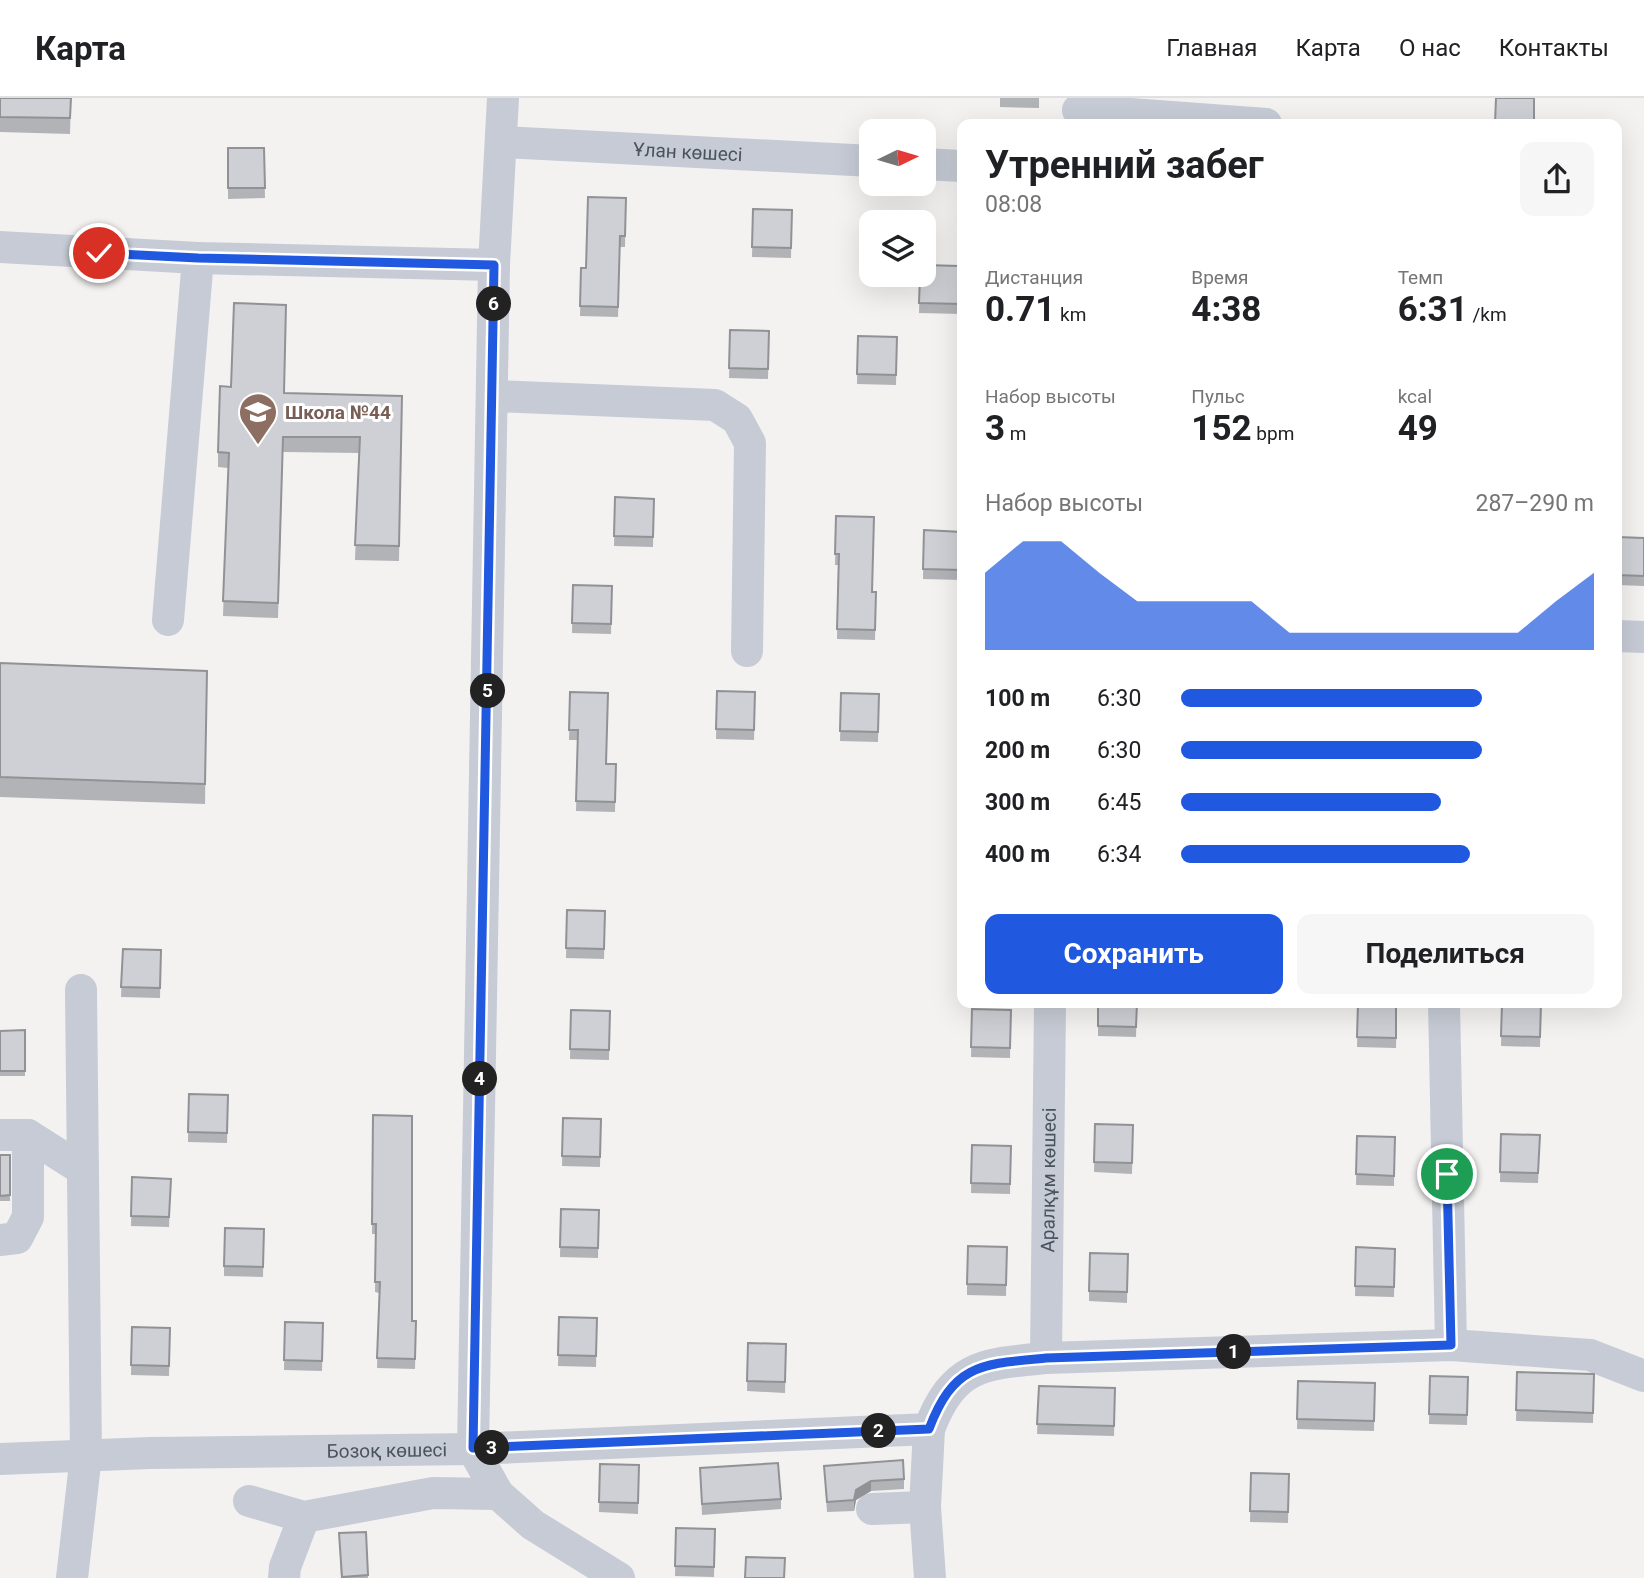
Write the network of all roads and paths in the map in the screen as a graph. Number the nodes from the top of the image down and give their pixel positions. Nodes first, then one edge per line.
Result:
1 (503, 98) edge
2 (1078, 111) edge
3 (1194, 119) edge
4 (502, 142) junction
5 (859, 160) edge
6 (936, 165) edge
7 (957, 166) edge
8 (0, 247) edge
9 (198, 258) junction
10 (494, 265) junction
11 (494, 396) junction
12 (168, 620) dead end
13 (1622, 636) edge
14 (1644, 638) edge
15 (747, 651) dead end
16 (81, 990) dead end
17 (1050, 1008) edge
18 (1444, 1008) edge
19 (14, 1135) edge
20 (80, 1168) junction
21 (0, 1240) edge
22 (1451, 1345) junction
23 (1046, 1358) junction
24 (1644, 1376) edge
25 (929, 1429) junction
26 (473, 1448) junction
27 (86, 1455) junction
28 (0, 1459) edge
29 (498, 1494) junction
30 (249, 1501) dead end
31 (925, 1507) junction
32 (872, 1509) dead end
33 (304, 1517) junction
34 (72, 1578) edge
35 (284, 1578) edge
36 (619, 1578) edge
37 (930, 1578) edge

1 - 4 street
2 - 3 street
4 - 5 street, Ұлан көшесі
4 - 10 street
6 - 7 street
8 - 9 street
9 - 10 street
9 - 12 street
10 - 11 street
11 - 15 street
11 - 26 street
13 - 14 street
16 - 20 street
17 - 23 street, Аралқұм көшесі
18 - 22 street
19 - 20 street
19 - 21 street
20 - 27 street
22 - 23 street
22 - 24 street
23 - 25 street
25 - 26 street, Бозоқ көшесі
25 - 31 street
26 - 27 street, Бозоқ көшесі
26 - 29 street
27 - 28 street, Бозоқ көшесі
27 - 34 street
29 - 33 street
29 - 36 street
30 - 33 street
31 - 32 street
31 - 37 street
33 - 35 street

